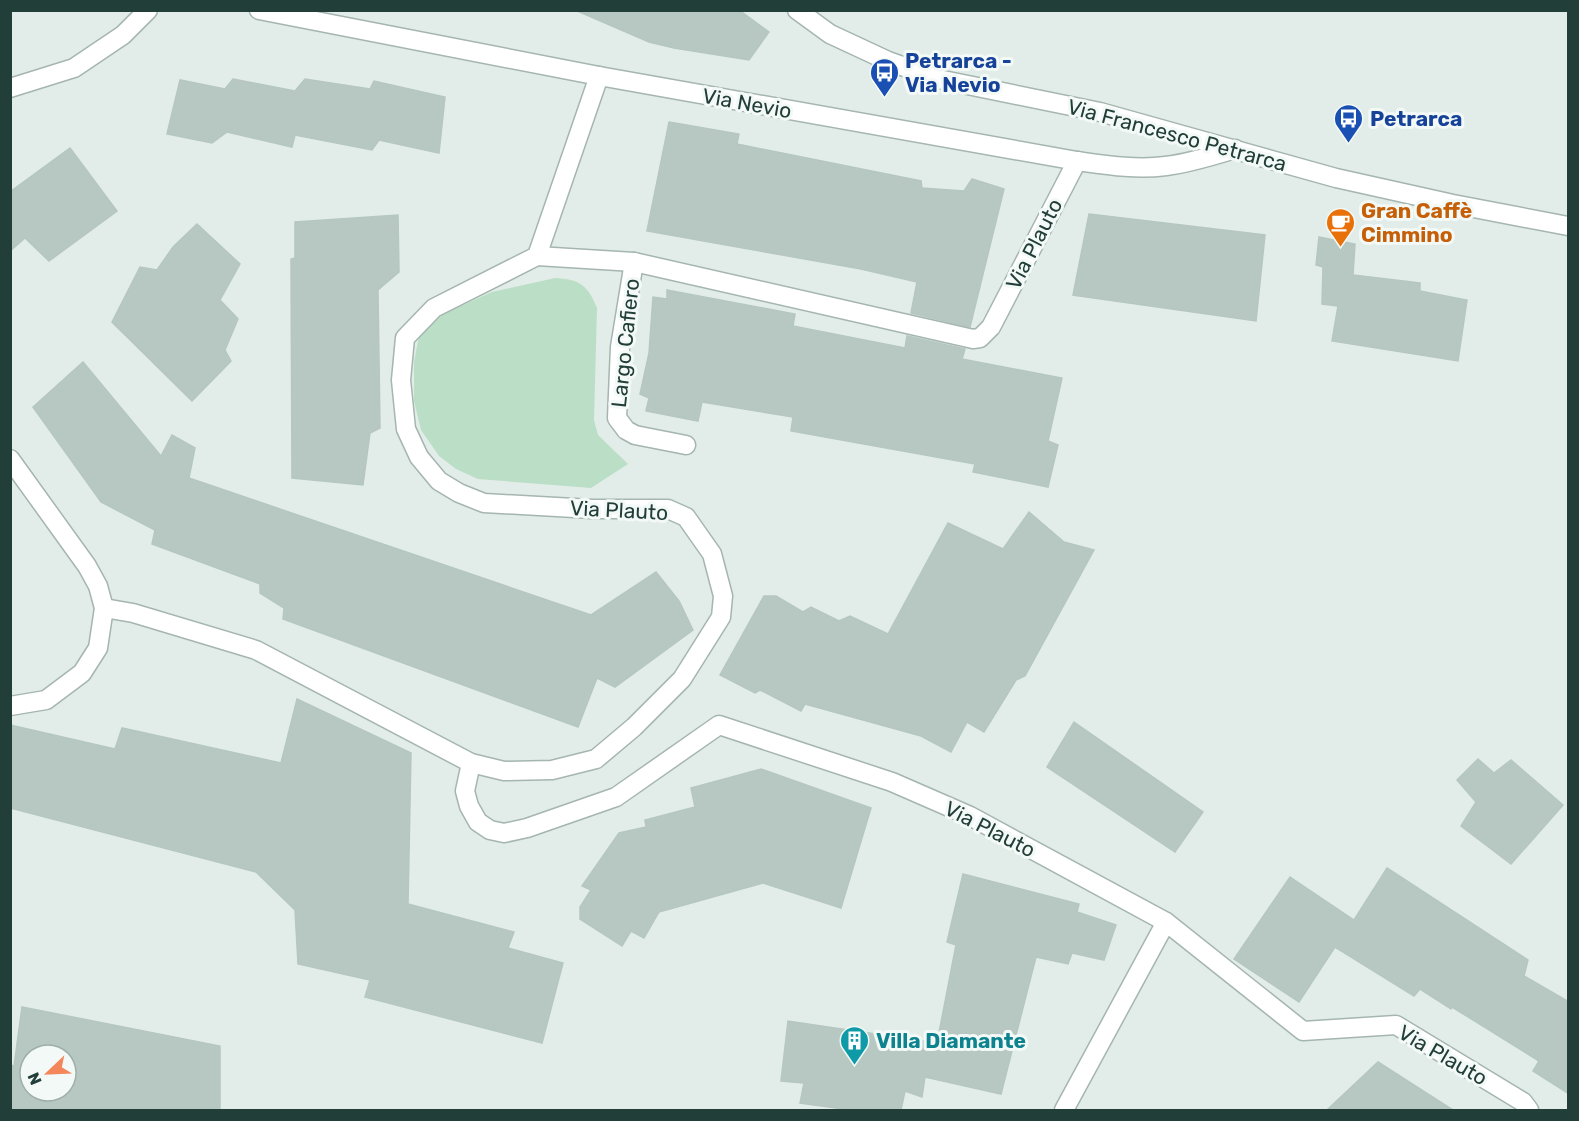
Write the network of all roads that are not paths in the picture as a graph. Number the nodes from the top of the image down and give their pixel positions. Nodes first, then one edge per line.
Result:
1 (148, 10) edge
2 (259, 10) edge
3 (797, 10) edge
4 (599, 76) junction
5 (10, 88) edge
6 (1235, 149) junction
7 (1077, 161) junction
8 (1569, 226) edge
9 (537, 256) junction
10 (634, 262) junction
11 (686, 445) dead end
12 (10, 459) edge
13 (104, 608) junction
14 (10, 706) edge
15 (471, 763) junction
16 (1166, 922) junction
17 (1064, 1110) edge
18 (1529, 1110) edge

1 - 5 street
2 - 4 street, Via Nevio
3 - 6 street, Via Francesco Petrarca
4 - 7 street, Via Nevio
4 - 9 street
6 - 7 street, Via Nevio
6 - 8 street, Via Francesco Petrarca
7 - 10 street, Via Plauto
9 - 10 street, Via Plauto
9 - 15 street, Via Plauto
10 - 11 street, Largo Cafiero
12 - 13 street
13 - 14 street
13 - 15 street, Via Plauto
15 - 16 street, Via Plauto
16 - 17 street
16 - 18 street, Via Plauto

